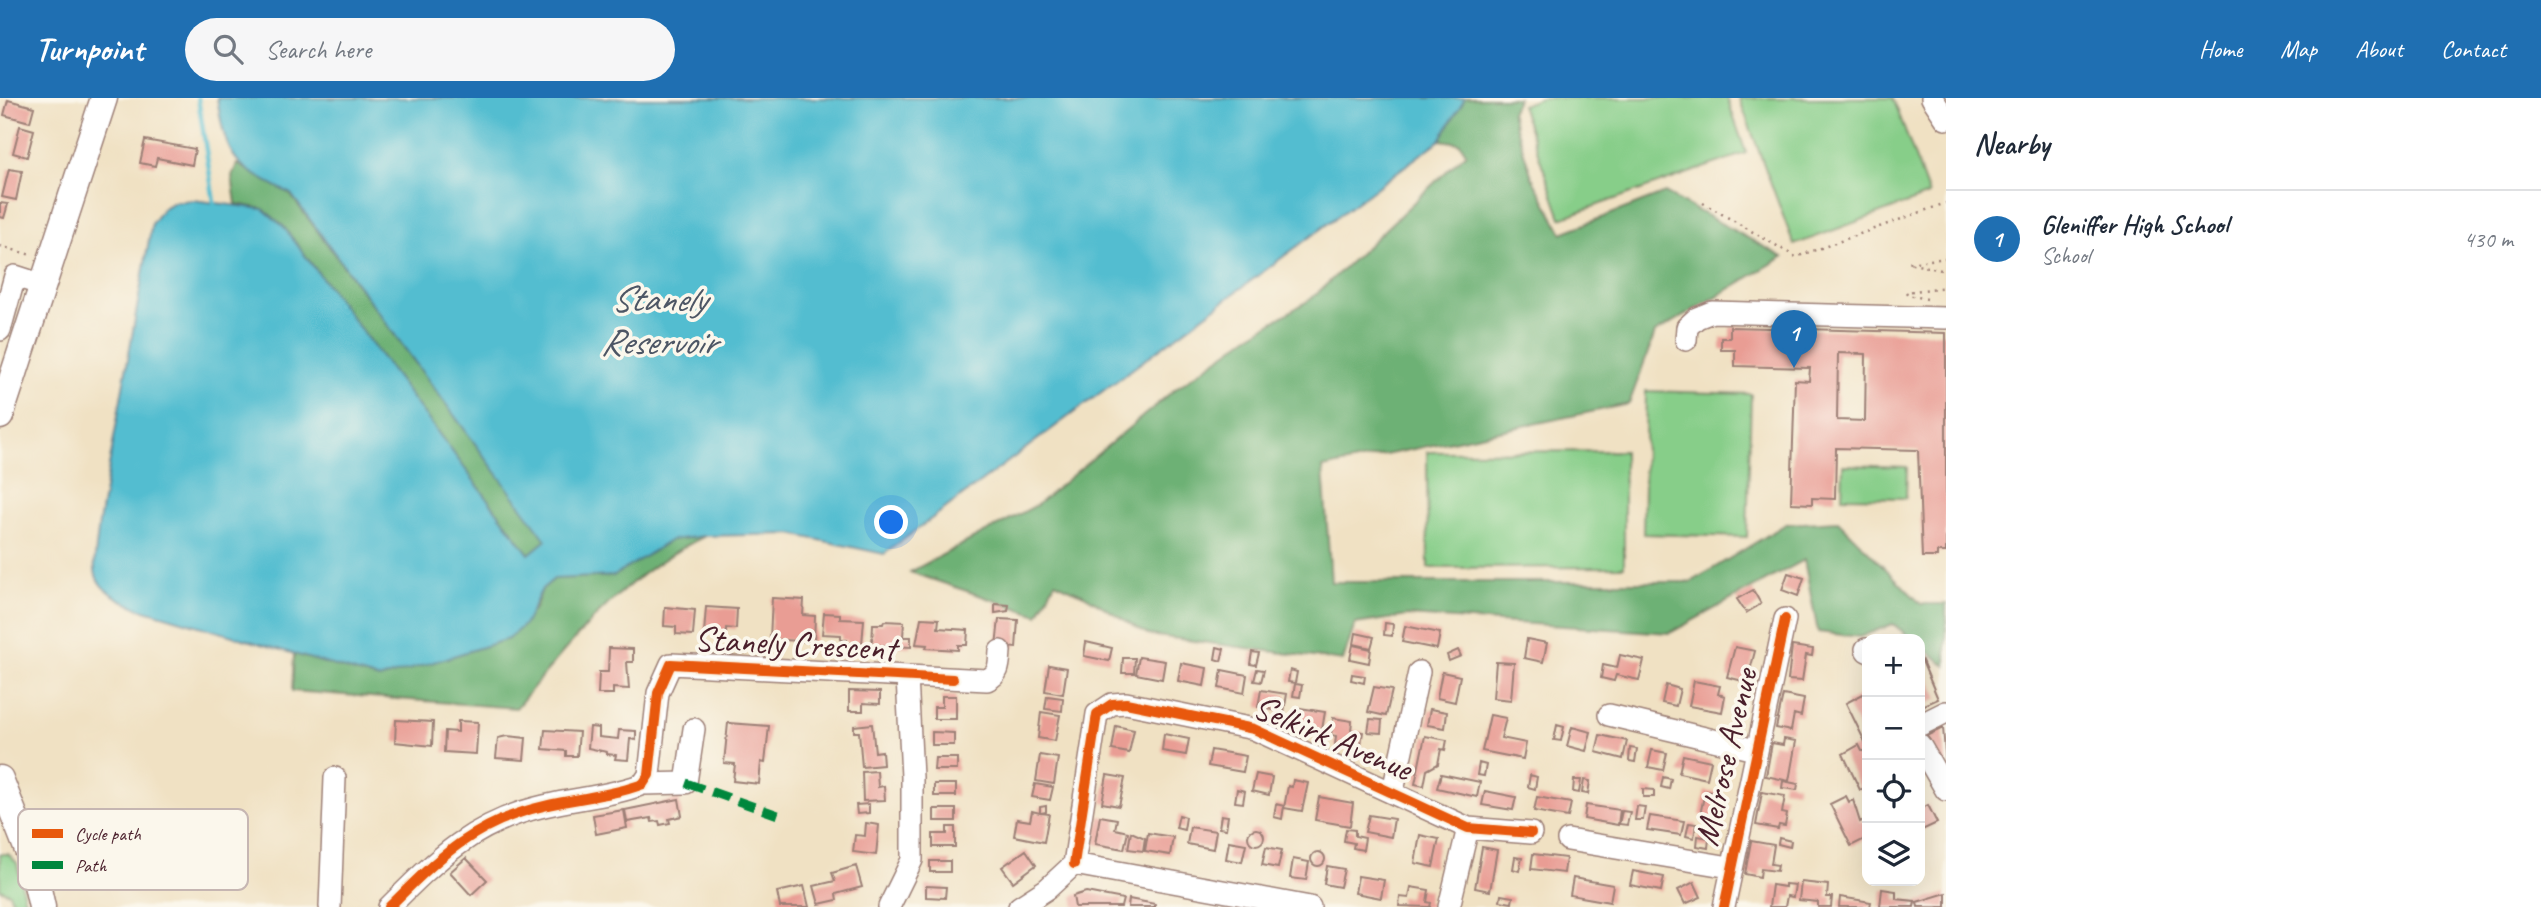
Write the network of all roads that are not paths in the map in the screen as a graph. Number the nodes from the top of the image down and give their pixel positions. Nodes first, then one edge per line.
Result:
1 (104, 98) edge
2 (1932, 98) edge
3 (1946, 119) edge
4 (47, 272) junction
5 (1946, 318) edge
6 (0, 330) edge
7 (1686, 340) dead end
8 (1, 408) edge
9 (1785, 619) dead end
10 (1000, 651) dead end
11 (1419, 673) dead end
12 (907, 677) junction
13 (1946, 712) edge
14 (1609, 715) dead end
15 (1925, 722) edge
16 (694, 729) dead end
17 (1755, 750) junction
18 (1925, 762) edge
19 (335, 778) dead end
20 (0, 779) edge
21 (643, 784) junction
22 (1946, 790) edge
23 (1393, 791) junction
24 (7, 823) edge
25 (1468, 828) junction
26 (1531, 833) dead end
27 (18, 839) edge
28 (1567, 840) dead end
29 (1074, 864) junction
30 (1730, 867) junction
31 (330, 907) edge
32 (390, 907) edge
33 (889, 907) edge
34 (1020, 907) edge
35 (1310, 907) edge
36 (1449, 907) edge
37 (1724, 907) edge

1 - 4 main road
2 - 3 street
4 - 6 street
4 - 8 main road
5 - 7 street
9 - 17 street, Melrose Avenue
10 - 12 street, Stanely Crescent
11 - 23 street, Selkirk Avenue
12 - 21 street, Stanely Crescent
12 - 33 street
13 - 15 street
14 - 17 street
16 - 21 street
17 - 30 street, Melrose Avenue
18 - 22 street
19 - 31 street
20 - 24 main road
21 - 32 street
23 - 25 street, Selkirk Avenue
23 - 29 street, Selkirk Avenue
24 - 27 main road
25 - 26 street, Selkirk Avenue
25 - 36 street
28 - 30 street
29 - 34 street
29 - 35 street
30 - 37 street, Melrose Avenue

